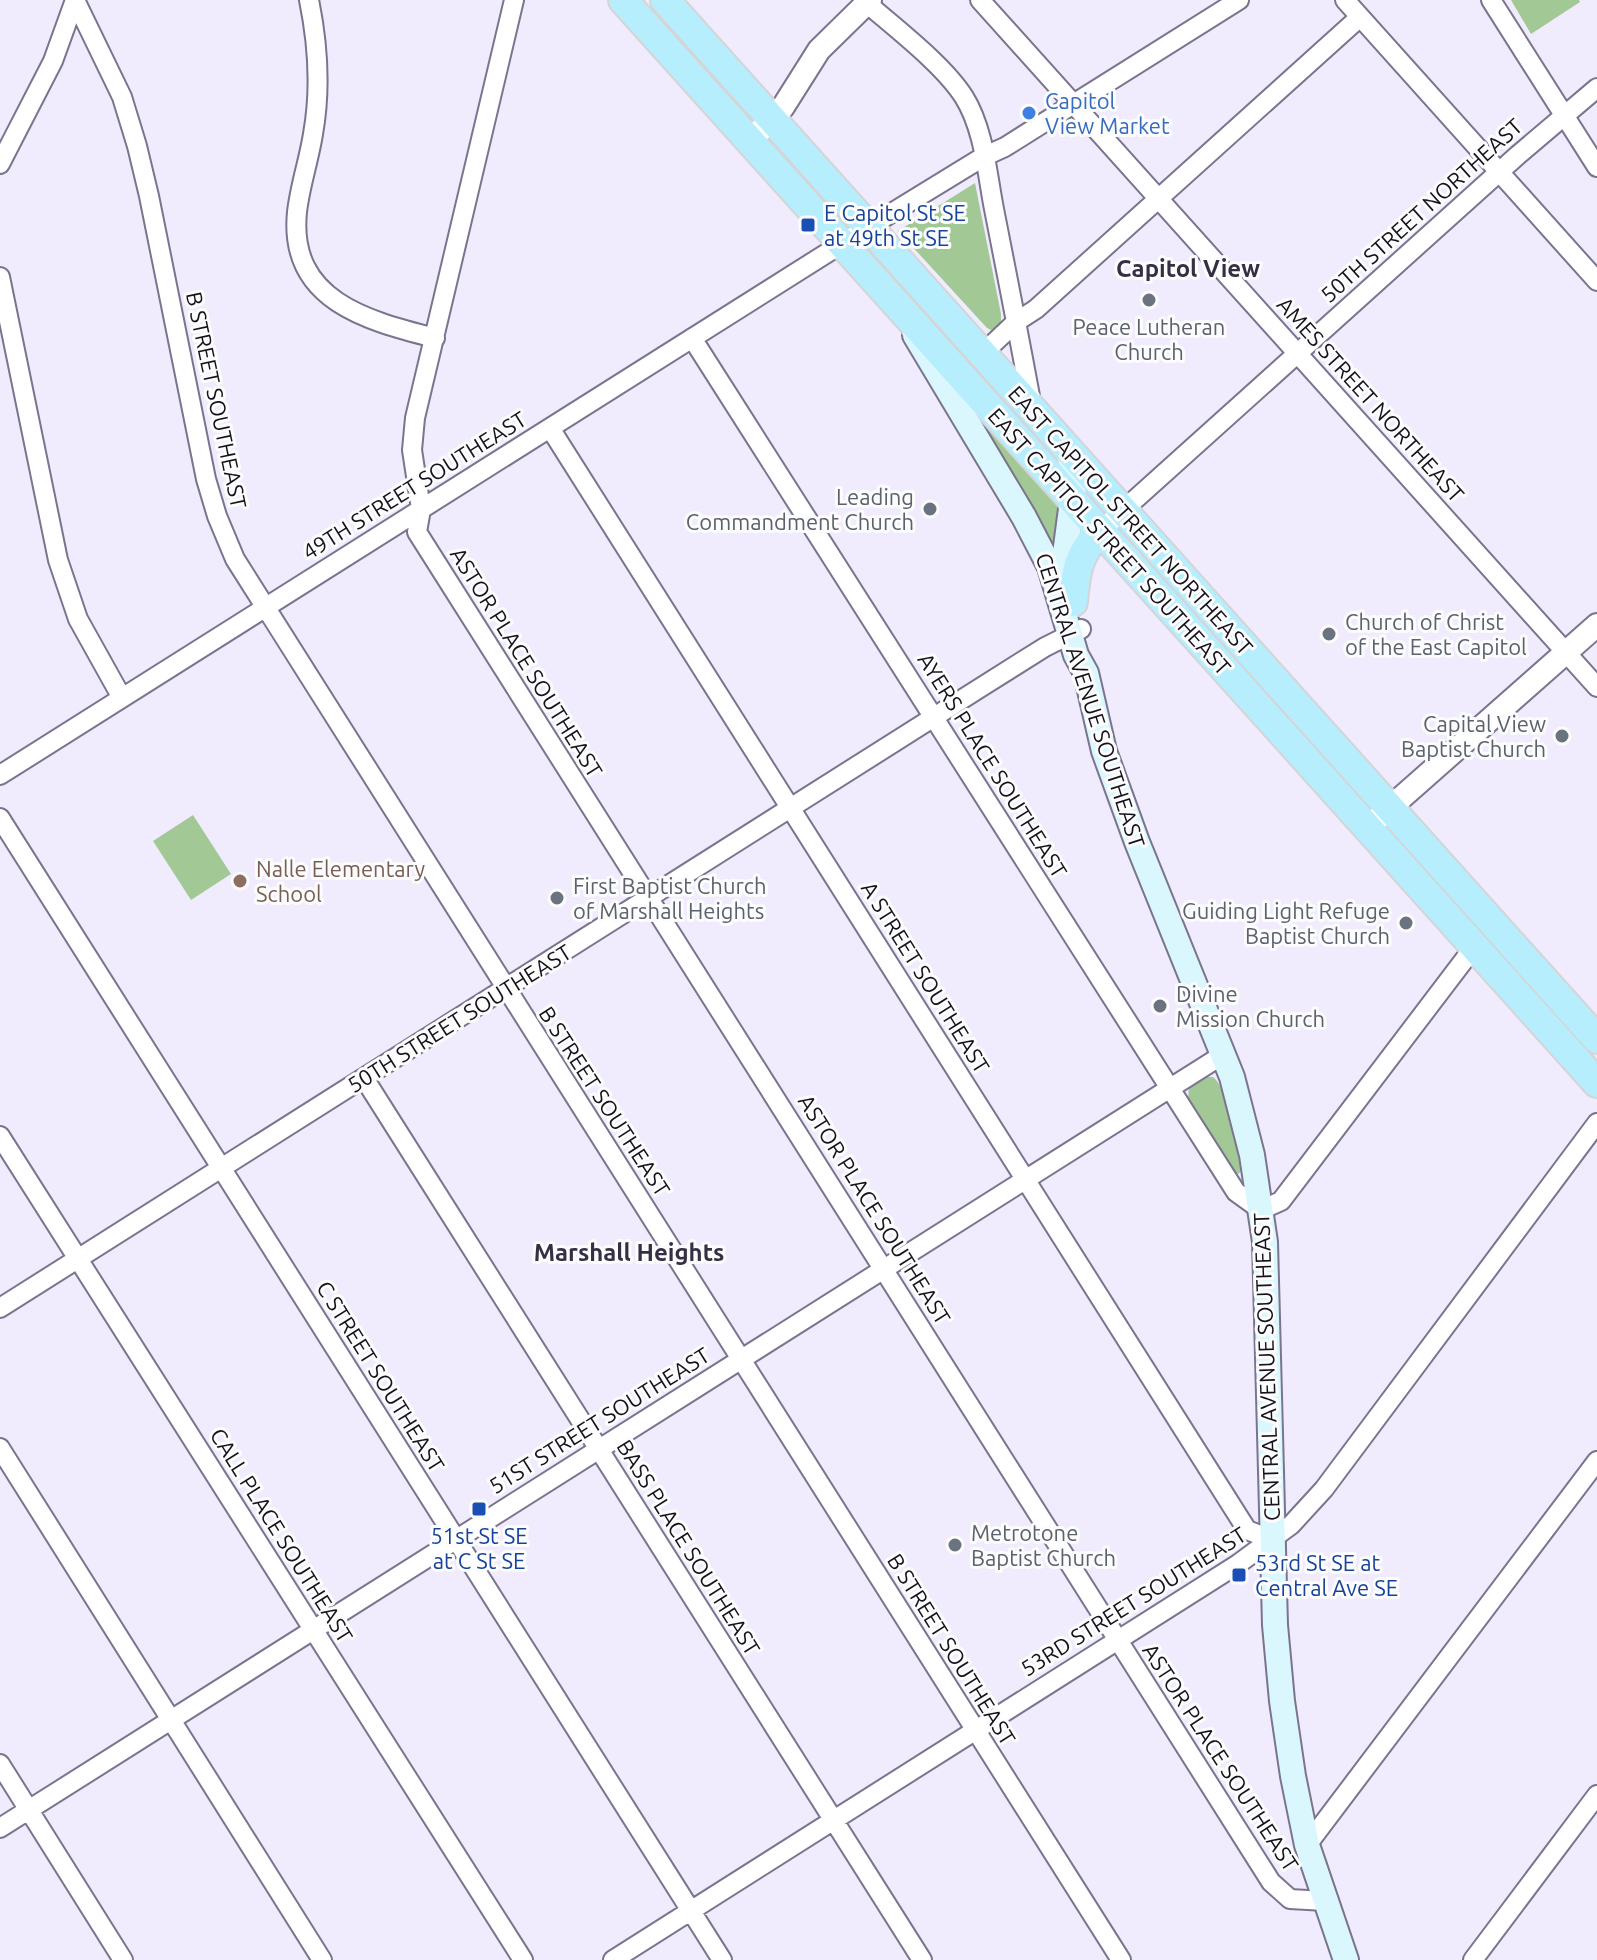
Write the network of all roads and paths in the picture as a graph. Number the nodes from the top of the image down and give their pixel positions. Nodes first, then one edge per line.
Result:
1 (75, 0) edge
2 (309, 0) edge
3 (514, 0) edge
4 (623, 0) edge
5 (665, 0) edge
6 (980, 0) edge
7 (1239, 0) edge
8 (1345, 0) edge
9 (1491, 0) edge
10 (867, 1) edge
11 (1360, 17) junction
12 (1597, 88) edge
13 (1072, 102) junction
14 (1564, 115) junction
15 (772, 119) junction
16 (750, 141) junction
17 (983, 157) junction
18 (0, 164) edge
19 (1597, 167) edge
20 (1499, 172) junction
21 (1158, 198) junction
22 (855, 235) junction
23 (1595, 275) edge
24 (0, 277) edge
25 (903, 311) junction
26 (1016, 322) junction
27 (435, 338) junction
28 (692, 338) junction
29 (1297, 353) junction
30 (982, 354) junction
31 (1032, 410) junction
32 (550, 428) junction
33 (1067, 448) junction
34 (1074, 501) junction
35 (421, 509) junction
36 (1123, 511) junction
37 (1100, 531) junction
38 (265, 608) junction
39 (1075, 621) junction
40 (1597, 625) edge
41 (1566, 652) junction
42 (1597, 687) edge
43 (122, 698) junction
44 (934, 718) junction
45 (0, 775) edge
46 (791, 809) junction
47 (1390, 809) junction
48 (0, 818) edge
49 (1367, 828) junction
50 (650, 897) junction
51 (1474, 947) junction
52 (505, 989) junction
53 (1597, 1039) edge
54 (1224, 1054) junction
55 (364, 1078) junction
56 (1597, 1083) edge
57 (1169, 1089) junction
58 (1597, 1123) edge
59 (0, 1136) edge
60 (221, 1169) junction
61 (1026, 1179) junction
62 (1261, 1210) junction
63 (78, 1259) junction
64 (885, 1269) junction
65 (0, 1308) edge
66 (740, 1359) junction
67 (0, 1448) edge
68 (598, 1449) junction
69 (1597, 1461) edge
70 (456, 1539) junction
71 (1273, 1540) junction
72 (314, 1629) junction
73 (1117, 1640) junction
74 (171, 1719) junction
75 (975, 1730) junction
76 (0, 1764) edge
77 (1597, 1795) edge
78 (29, 1809) junction
79 (833, 1820) junction
80 (0, 1828) edge
81 (1307, 1845) junction
82 (1325, 1901) junction
83 (690, 1911) junction
84 (123, 1960) edge
85 (322, 1960) edge
86 (523, 1960) edge
87 (613, 1960) edge
88 (722, 1960) edge
89 (922, 1960) edge
90 (1121, 1960) edge
91 (1346, 1960) edge
92 (1473, 1960) edge

1 - 18 street
1 - 38 street, B STREET SOUTHEAST
2 - 27 street
3 - 27 street, ASTOR PLACE SOUTHEAST
4 - 16 main road, EAST CAPITOL STREET SOUTHEAST
5 - 15 main road, EAST CAPITOL STREET NORTHEAST
6 - 13 street, AMES STREET NORTHEAST
7 - 13 street, 49TH STREET SOUTHEAST
8 - 11 street
9 - 14 street
10 - 15 street
10 - 17 street
11 - 20 street
11 - 21 street
12 - 14 street, 50TH STREET NORTHEAST
13 - 17 street, 49TH STREET SOUTHEAST
13 - 21 street, AMES STREET NORTHEAST
14 - 19 street
14 - 20 street, 50TH STREET NORTHEAST
15 - 16 street
15 - 22 main road, EAST CAPITOL STREET NORTHEAST
16 - 22 main road, EAST CAPITOL STREET SOUTHEAST
17 - 22 street, 49TH STREET SOUTHEAST
17 - 26 street
20 - 23 street
20 - 29 street, 50TH STREET NORTHEAST
21 - 26 street
21 - 29 street, AMES STREET NORTHEAST
22 - 25 main road, EAST CAPITOL STREET SOUTHEAST
22 - 28 street, 49TH STREET SOUTHEAST
22 - 30 main road, EAST CAPITOL STREET NORTHEAST
24 - 43 street
25 - 34 main road, EAST CAPITOL STREET SOUTHEAST
25 - 39 main road, CENTRAL AVENUE SOUTHEAST
26 - 30 street
26 - 31 street
27 - 35 street, ASTOR PLACE SOUTHEAST
28 - 32 street, 49TH STREET SOUTHEAST
28 - 44 street, AYERS PLACE SOUTHEAST
29 - 36 street, 50TH STREET NORTHEAST
29 - 41 street, AMES STREET NORTHEAST
30 - 31 main road, EAST CAPITOL STREET NORTHEAST
31 - 33 main road, EAST CAPITOL STREET NORTHEAST
32 - 35 street, 49TH STREET SOUTHEAST
32 - 46 street, A STREET SOUTHEAST
33 - 34 main road
33 - 36 main road, EAST CAPITOL STREET NORTHEAST
34 - 37 main road, EAST CAPITOL STREET SOUTHEAST
34 - 39 main road
35 - 38 street, 49TH STREET SOUTHEAST
35 - 50 street, ASTOR PLACE SOUTHEAST
36 - 37 street, 50TH STREET NORTHEAST
36 - 47 main road, EAST CAPITOL STREET NORTHEAST
37 - 39 main road
37 - 49 main road, EAST CAPITOL STREET SOUTHEAST
38 - 43 street, 49TH STREET SOUTHEAST
38 - 52 street, B STREET SOUTHEAST
39 - 44 street, 50TH STREET SOUTHEAST
39 - 54 main road, CENTRAL AVENUE SOUTHEAST
40 - 41 street
41 - 42 street, AMES STREET NORTHEAST
41 - 47 street
43 - 45 street, 49TH STREET SOUTHEAST
44 - 46 street, 50TH STREET SOUTHEAST
44 - 57 street, AYERS PLACE SOUTHEAST
46 - 50 street, 50TH STREET SOUTHEAST
46 - 61 street, A STREET SOUTHEAST
47 - 49 street
47 - 53 main road, EAST CAPITOL STREET NORTHEAST
48 - 60 street, C STREET SOUTHEAST
49 - 51 main road, EAST CAPITOL STREET SOUTHEAST
50 - 52 street, 50TH STREET SOUTHEAST
50 - 64 street, ASTOR PLACE SOUTHEAST
51 - 56 main road, EAST CAPITOL STREET SOUTHEAST
51 - 62 street
52 - 55 street, 50TH STREET SOUTHEAST
52 - 66 street, B STREET SOUTHEAST
54 - 57 street, 51ST STREET SOUTHEAST
54 - 62 main road, CENTRAL AVENUE SOUTHEAST
55 - 60 street, 50TH STREET SOUTHEAST
55 - 68 street, BASS PLACE SOUTHEAST
57 - 61 street, 51ST STREET SOUTHEAST
57 - 62 street, AYERS PLACE SOUTHEAST
58 - 71 street, 53RD STREET SOUTHEAST
59 - 63 street, CALL PLACE SOUTHEAST
60 - 63 street, 50TH STREET SOUTHEAST
60 - 70 street, C STREET SOUTHEAST
61 - 64 street, 51ST STREET SOUTHEAST
61 - 71 street, A STREET SOUTHEAST
62 - 71 main road, CENTRAL AVENUE SOUTHEAST
63 - 65 street, 50TH STREET SOUTHEAST
63 - 72 street, CALL PLACE SOUTHEAST
64 - 66 street, 51ST STREET SOUTHEAST
64 - 73 street, ASTOR PLACE SOUTHEAST
66 - 68 street, 51ST STREET SOUTHEAST
66 - 75 street, B STREET SOUTHEAST
67 - 74 street
68 - 70 street, 51ST STREET SOUTHEAST
68 - 79 street, BASS PLACE SOUTHEAST
69 - 81 street
70 - 72 street, 51ST STREET SOUTHEAST
70 - 83 street, C STREET SOUTHEAST
71 - 73 street, 53RD STREET SOUTHEAST
71 - 81 main road, CENTRAL AVENUE SOUTHEAST
72 - 74 street, 51ST STREET SOUTHEAST
72 - 86 street, CALL PLACE SOUTHEAST
73 - 75 street, 53RD STREET SOUTHEAST
73 - 82 street, ASTOR PLACE SOUTHEAST
74 - 78 street, 51ST STREET SOUTHEAST
74 - 85 street
75 - 79 street, 53RD STREET SOUTHEAST
75 - 90 street, B STREET SOUTHEAST
76 - 78 street
77 - 92 street
78 - 80 street, 51ST STREET SOUTHEAST
78 - 84 street
79 - 83 street, 53RD STREET SOUTHEAST
79 - 89 street, BASS PLACE SOUTHEAST
81 - 82 main road, CENTRAL AVENUE SOUTHEAST
82 - 91 main road, CENTRAL AVENUE SOUTHEAST
83 - 87 street, 53RD STREET SOUTHEAST
83 - 88 street, C STREET SOUTHEAST

